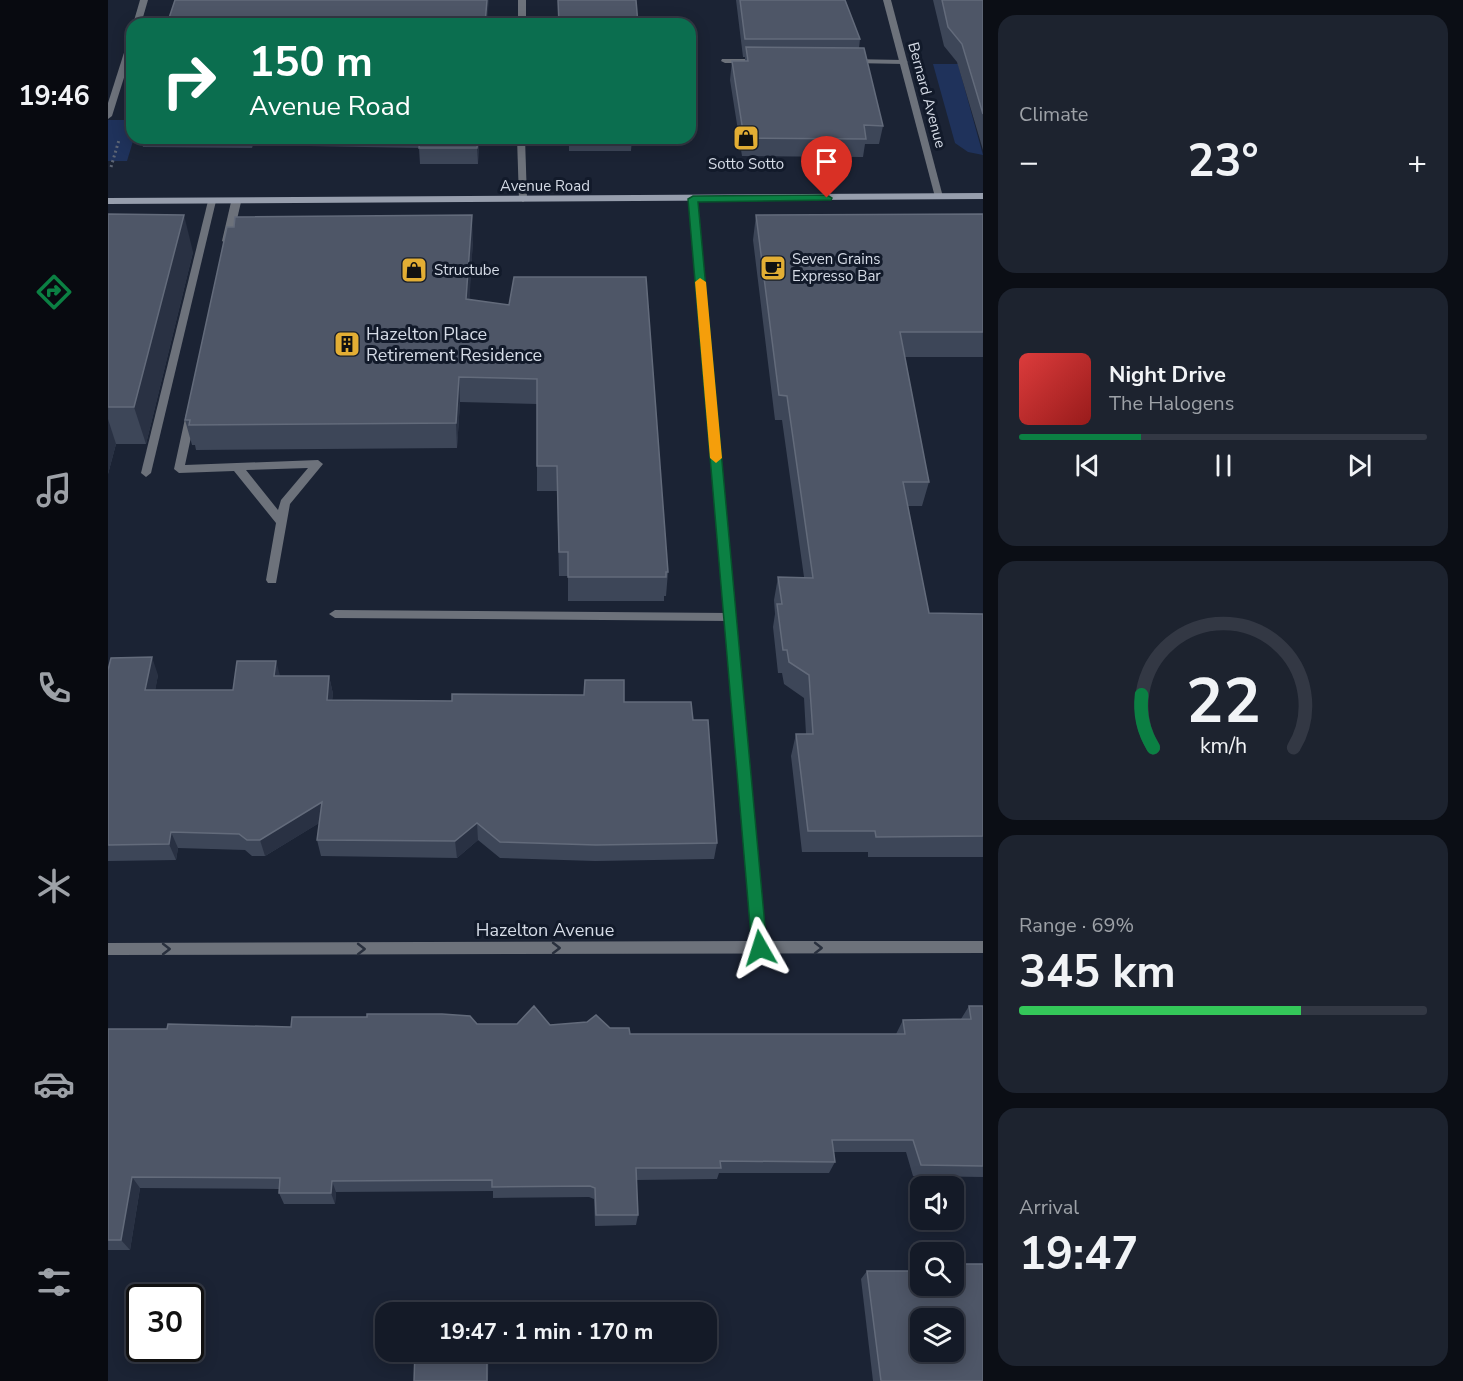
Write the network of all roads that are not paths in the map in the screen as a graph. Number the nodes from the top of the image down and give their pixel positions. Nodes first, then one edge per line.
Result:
1 (144, 0) edge
2 (522, 0) edge
3 (888, 0) edge
4 (138, 18) edge
5 (522, 18) edge
6 (126, 58) edge
7 (725, 61) dead end
8 (771, 61) edge
9 (840, 61) edge
10 (904, 62) junction
11 (108, 116) edge
12 (521, 144) edge
13 (983, 196) edge
14 (939, 197) junction
15 (523, 199) junction
16 (693, 199) junction
17 (108, 201) edge
18 (212, 201) junction
19 (236, 202) junction
20 (225, 250) edge
21 (194, 400) edge
22 (237, 467) junction
23 (146, 473) dead end
24 (282, 522) junction
25 (272, 580) dead end
26 (335, 614) dead end
27 (730, 618) junction
28 (983, 947) edge
29 (760, 948) junction
30 (108, 949) edge

1 - 4 street
2 - 5 street
3 - 10 street, Bernard Avenue
6 - 11 street
7 - 8 street
9 - 10 street
10 - 14 street, Bernard Avenue
12 - 15 street
13 - 14 main road, Avenue Road
14 - 16 main road, Avenue Road
15 - 16 main road, Avenue Road
15 - 19 main road, Avenue Road
16 - 27 street
17 - 18 main road, Avenue Road
18 - 19 main road, Avenue Road
18 - 23 street
19 - 20 street
21 - 22 street
22 - 24 street
22 - 24 street
24 - 25 street
26 - 27 street
27 - 29 street
29 -> 28 street, Hazelton Avenue
30 -> 29 street, Hazelton Avenue

